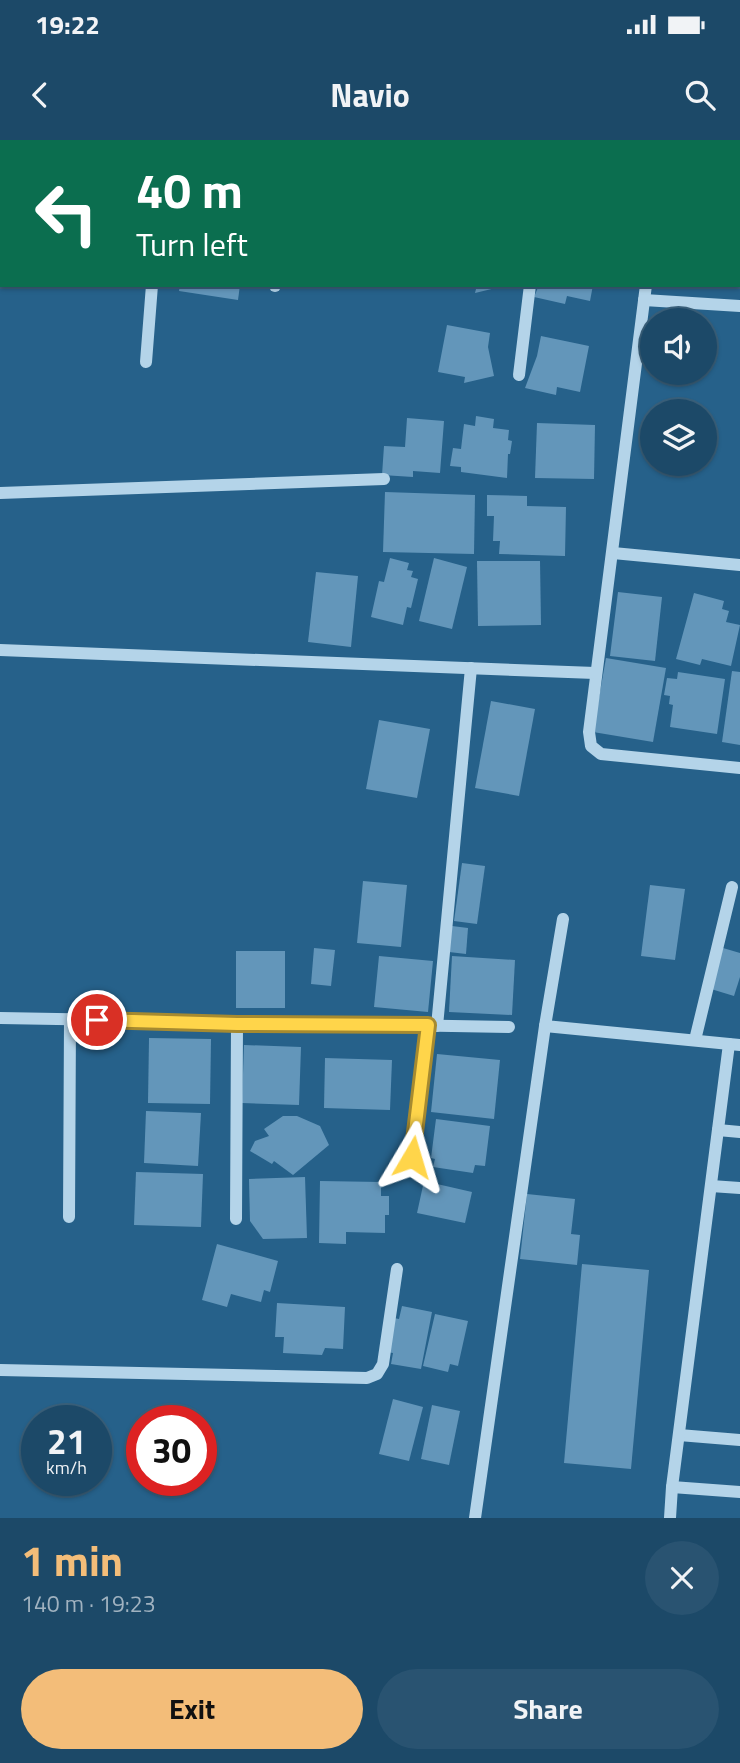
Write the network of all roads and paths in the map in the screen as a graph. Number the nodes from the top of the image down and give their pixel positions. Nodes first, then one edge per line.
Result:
1 (152, 287) edge
2 (530, 287) edge
3 (646, 287) edge
4 (644, 300) junction
5 (740, 306) edge
6 (146, 362) dead end
7 (519, 375) dead end
8 (384, 479) dead end
9 (0, 493) edge
10 (613, 553) junction
11 (740, 565) edge
12 (0, 650) edge
13 (471, 667) junction
14 (595, 673) junction
15 (740, 768) edge
16 (732, 887) dead end
17 (563, 919) dead end
18 (0, 1018) edge
19 (70, 1019) junction
20 (237, 1024) junction
21 (432, 1026) junction
22 (545, 1026) junction
23 (509, 1027) dead end
24 (695, 1040) junction
25 (735, 1045) edge
26 (718, 1130) junction
27 (740, 1132) edge
28 (412, 1157) dead end
29 (711, 1186) junction
30 (740, 1188) edge
31 (69, 1217) dead end
32 (236, 1219) dead end
33 (397, 1269) dead end
34 (0, 1370) edge
35 (679, 1435) junction
36 (740, 1440) edge
37 (672, 1487) junction
38 (740, 1492) edge
39 (475, 1518) edge
40 (670, 1518) edge

1 - 6 street
2 - 7 street
3 - 4 street
4 - 5 street
4 - 10 street
8 - 9 street
10 - 11 street
10 - 14 street
12 - 13 street
13 - 14 street
13 - 21 street
14 - 15 street
16 - 24 street
17 - 22 street
18 - 19 street
19 - 20 street
19 - 31 street
20 - 21 street
20 - 32 street
21 - 23 street
21 - 28 street
22 - 24 street
22 - 39 street
24 - 25 street
25 - 26 street
26 - 27 street
26 - 29 street
29 - 30 street
29 - 35 street
33 - 34 street
35 - 36 street
35 - 37 street
37 - 38 street
37 - 40 street

